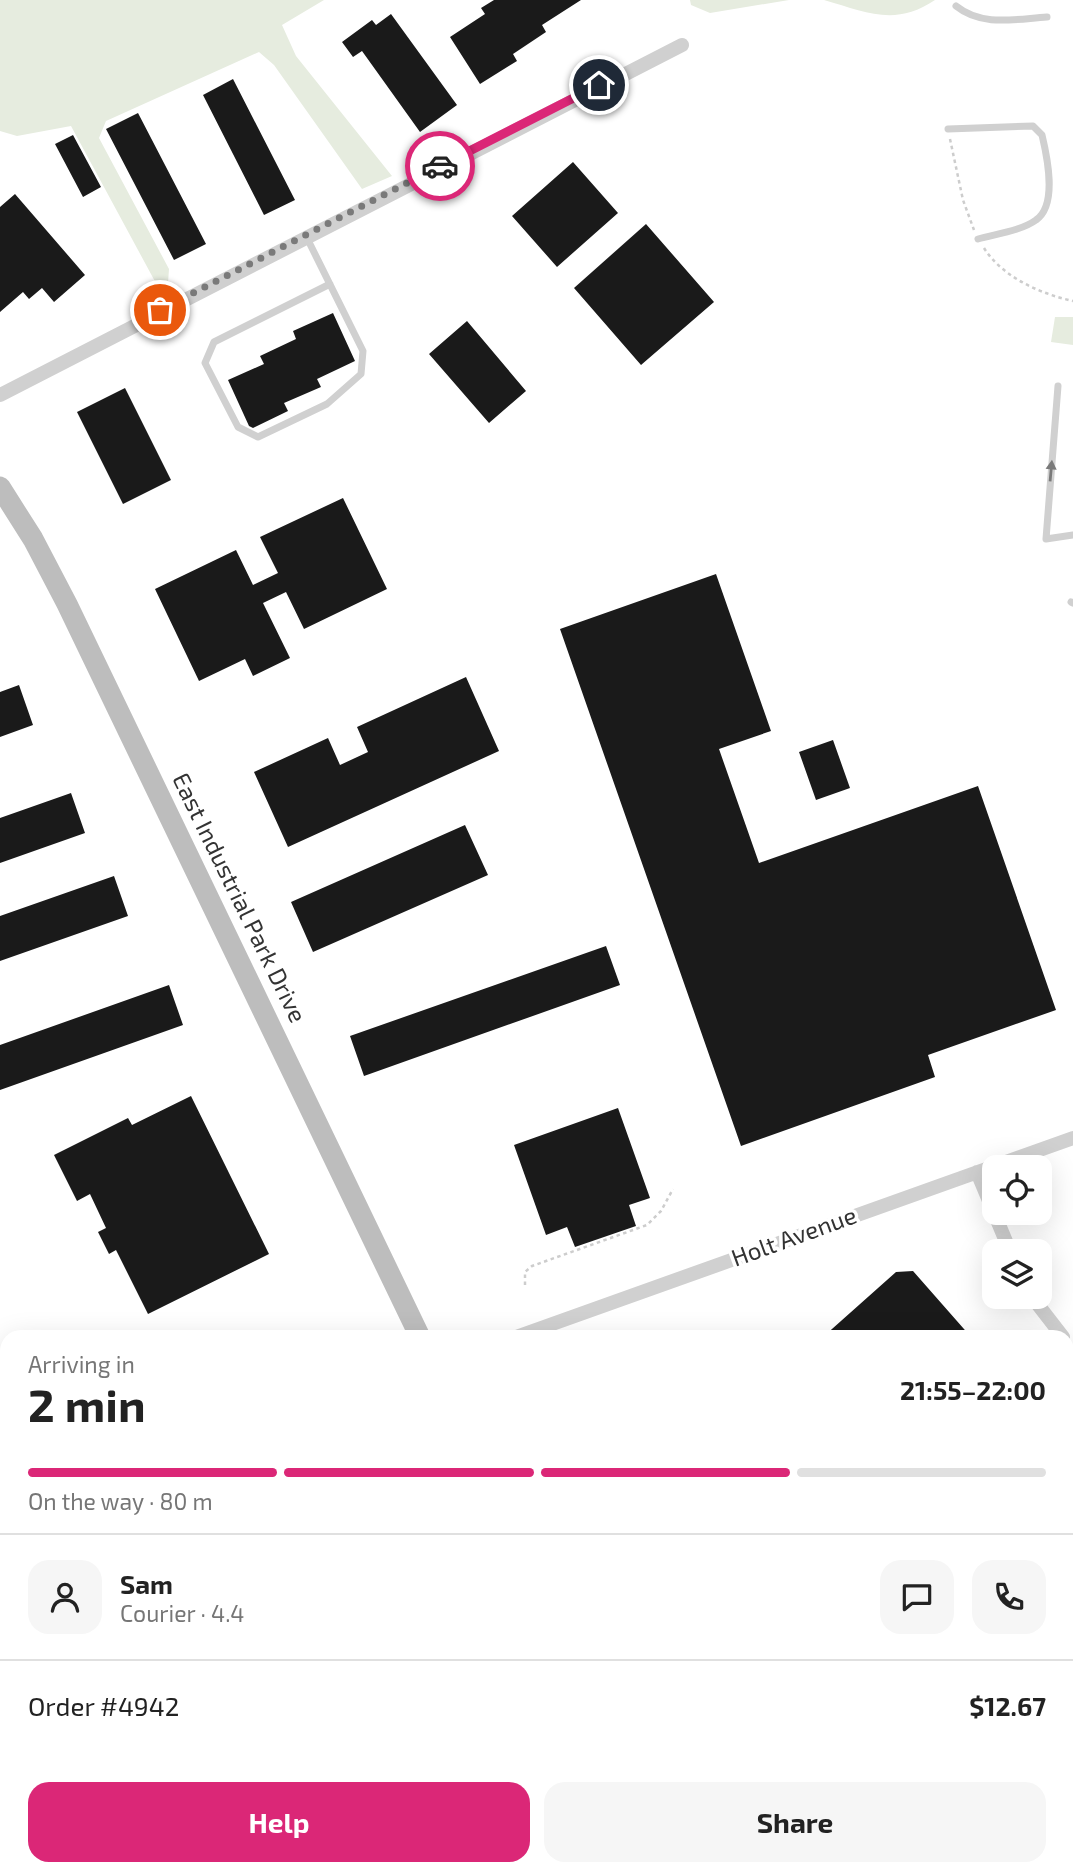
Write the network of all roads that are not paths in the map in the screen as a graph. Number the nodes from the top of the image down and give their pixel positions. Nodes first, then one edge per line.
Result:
1 (956, 6) dead end
2 (1046, 17) dead end
3 (682, 45) dead end
4 (948, 129) dead end
5 (306, 236) junction
6 (978, 239) dead end
7 (330, 284) junction
8 (1058, 386) dead end
9 (0, 395) edge
10 (0, 488) edge
11 (1073, 535) edge
12 (1073, 1138) edge
13 (977, 1172) junction
14 (1005, 1239) edge
15 (1041, 1309) edge
16 (417, 1330) edge
17 (536, 1330) edge
18 (1058, 1330) edge

1 - 2 lane
3 - 5 street
4 - 6 lane
5 - 7 lane
5 - 9 street
7 - 7 lane
11 -> 8 lane
10 - 16 street, East Industrial Park Drive
12 - 13 street, Holt Avenue
13 - 14 street
13 - 17 street, Holt Avenue
15 - 18 street

